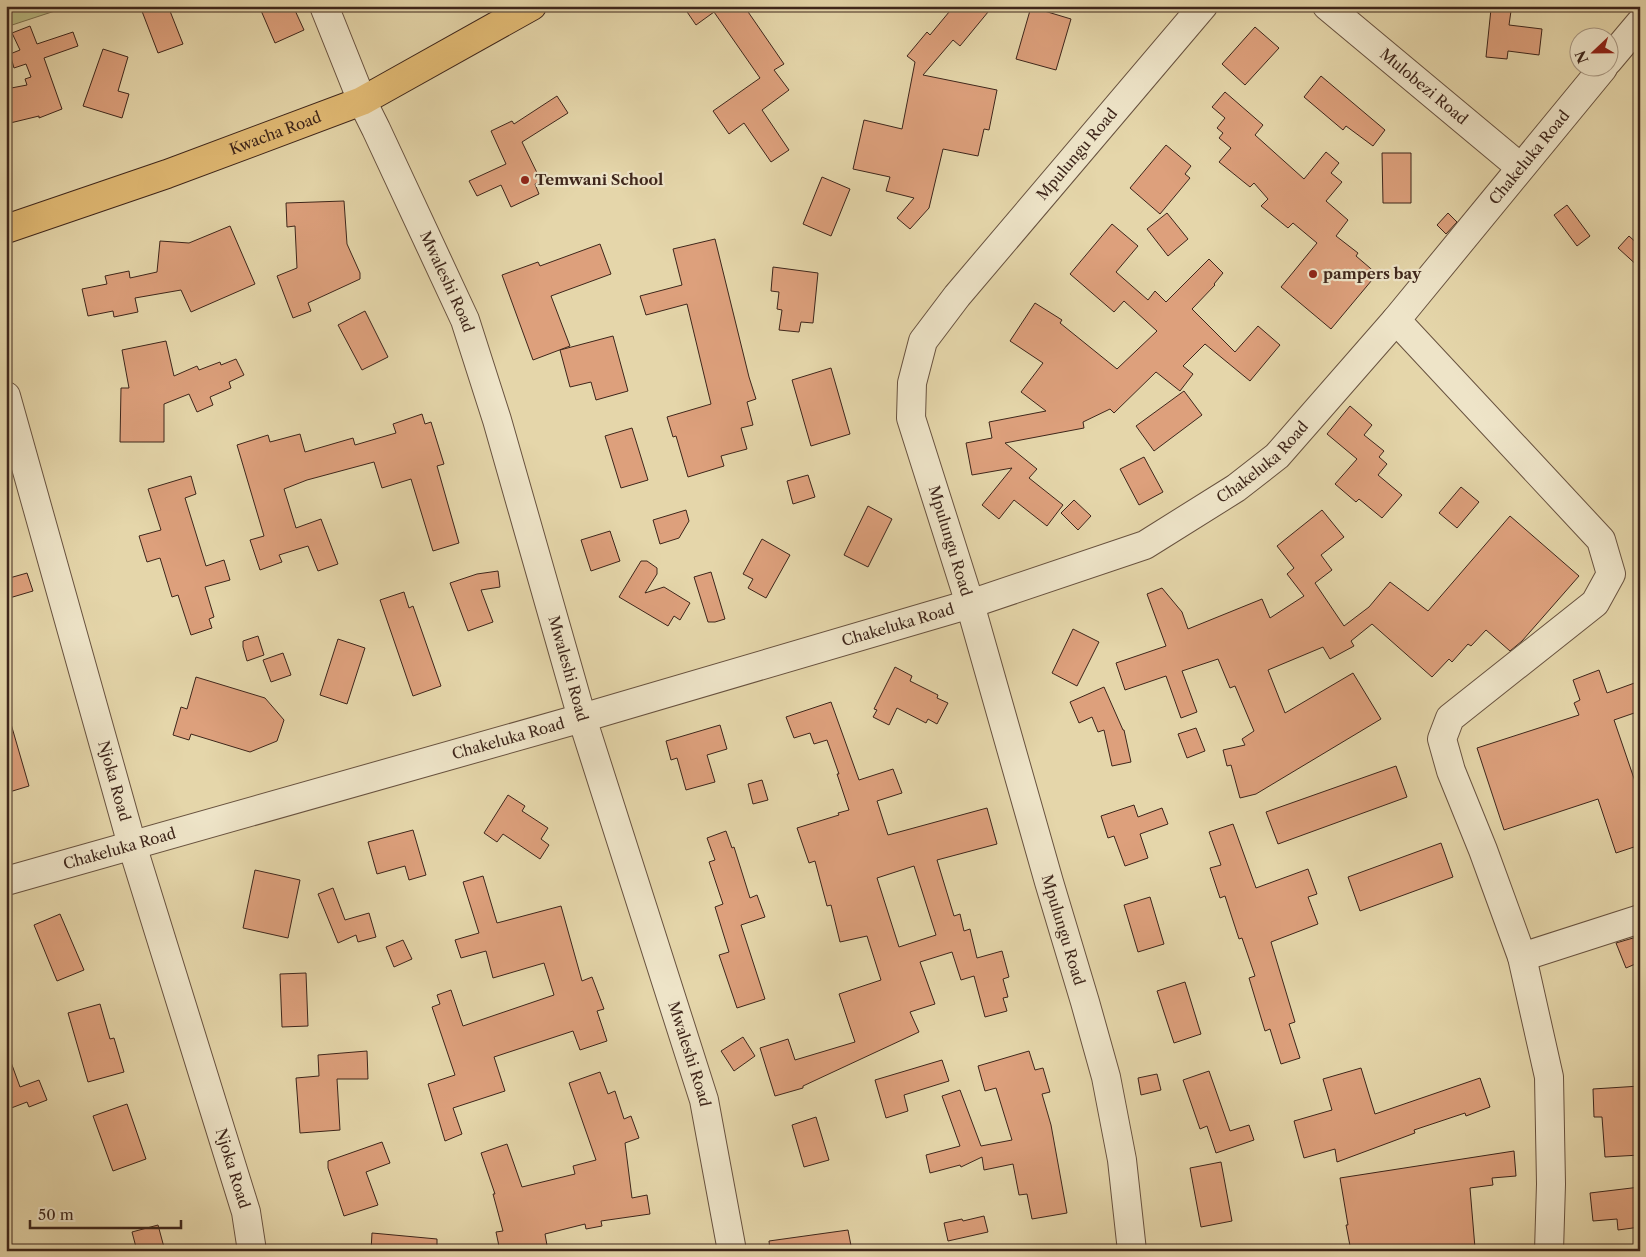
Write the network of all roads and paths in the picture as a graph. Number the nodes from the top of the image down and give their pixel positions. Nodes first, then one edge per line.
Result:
1 (324, 6) edge
2 (532, 6) edge
3 (1203, 6) edge
4 (1327, 6) edge
5 (1640, 24) edge
6 (1618, 49) edge
7 (1595, 78) edge
8 (362, 101) junction
9 (1520, 167) junction
10 (6, 229) edge
11 (1396, 320) junction
12 (6, 396) edge
13 (970, 604) junction
14 (582, 718) junction
15 (132, 845) junction
16 (6, 881) edge
17 (1640, 919) edge
18 (1522, 957) junction
19 (252, 1251) edge
20 (732, 1251) edge
21 (1132, 1251) edge
22 (1549, 1251) edge

1 - 8 street, Mwaleshi Road
2 - 8 main road, Kwacha Road
3 - 13 street, Mpulungu Road
4 - 9 street, Mulobezi Road
5 - 6 street
7 - 9 street, Chakeluka Road
8 - 10 main road, Kwacha Road
8 - 14 street, Mwaleshi Road
9 - 11 street, Chakeluka Road
11 - 13 street, Chakeluka Road
11 - 18 street
12 - 15 street, Njoka Road
13 - 14 street, Chakeluka Road
13 - 21 street, Mpulungu Road
14 - 15 street, Chakeluka Road
14 - 20 street, Mwaleshi Road
15 - 16 street, Chakeluka Road
15 - 19 street, Njoka Road
17 - 18 street
18 - 22 street

